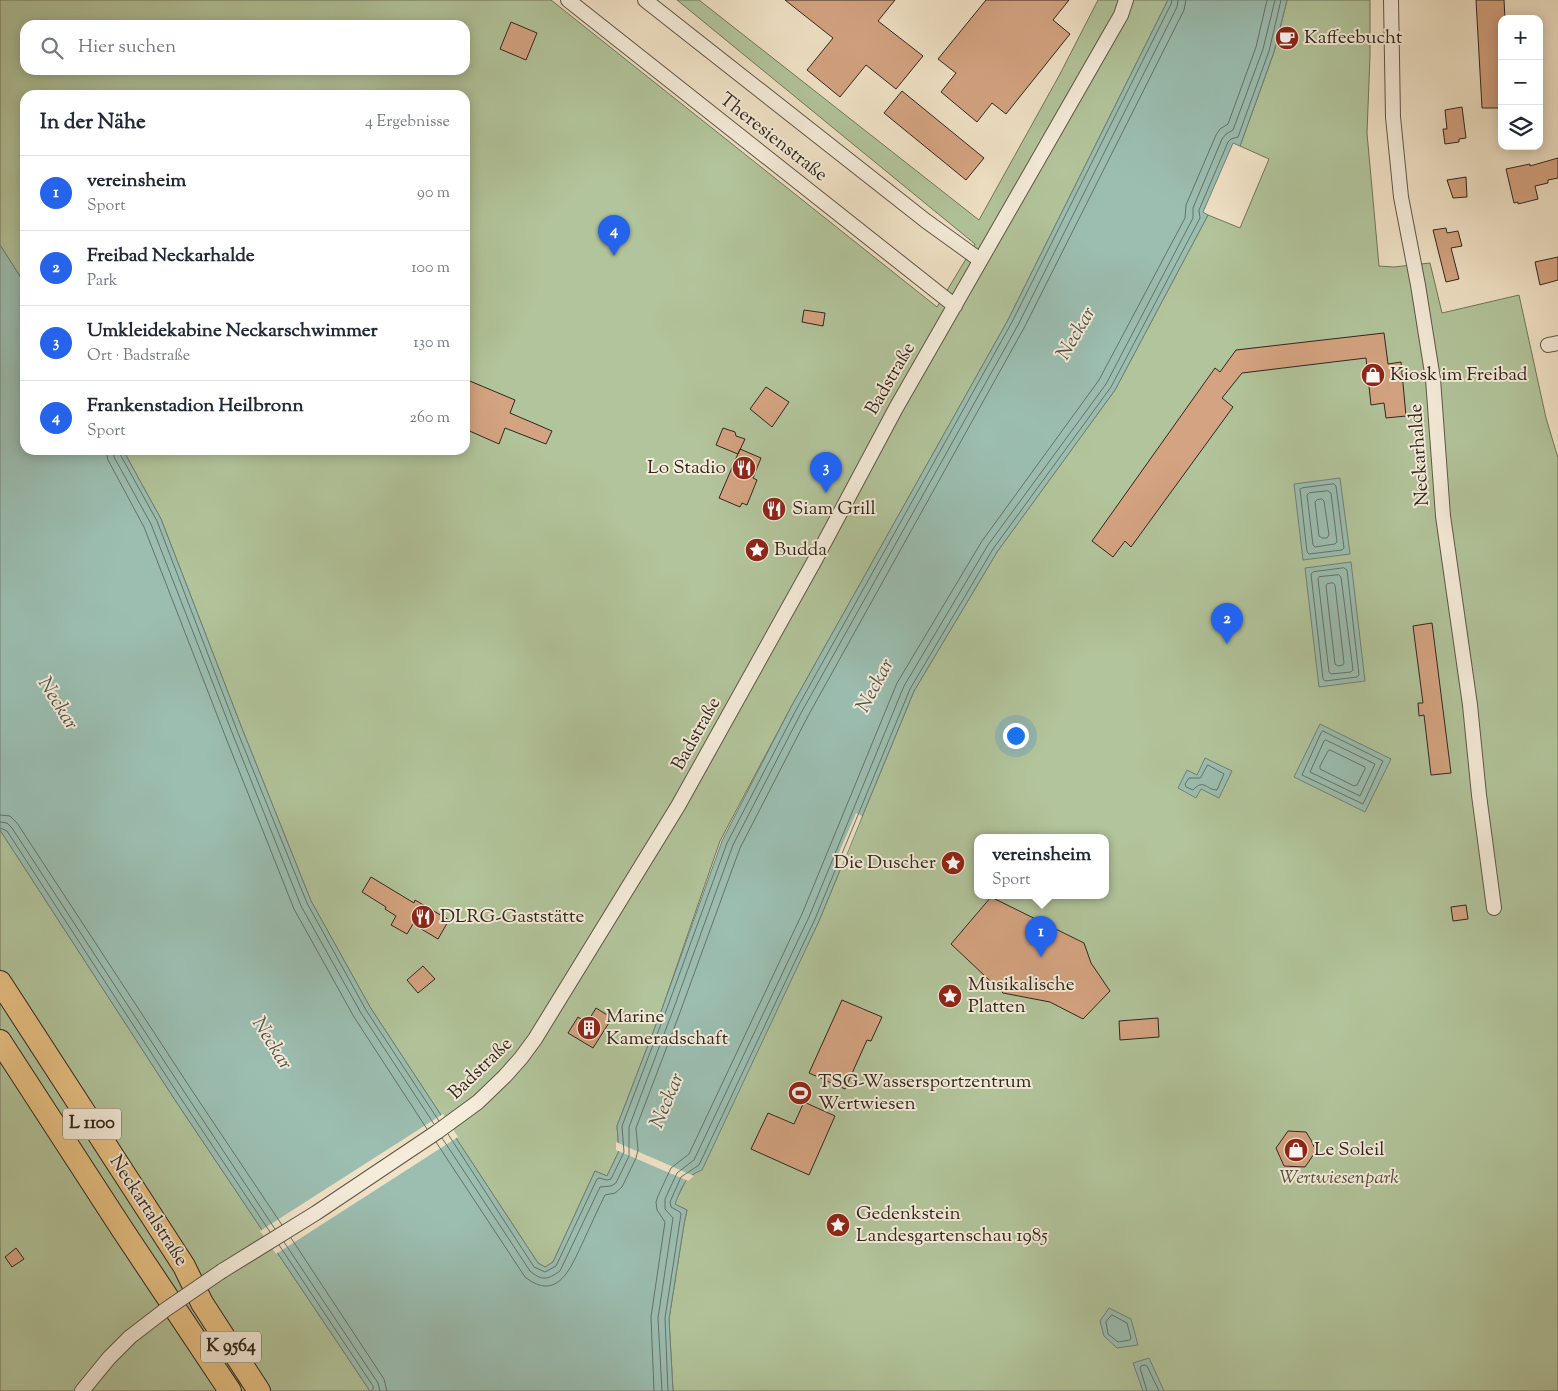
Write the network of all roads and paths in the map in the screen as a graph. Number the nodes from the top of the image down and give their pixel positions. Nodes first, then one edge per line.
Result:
1 (568, 0) edge
2 (645, 0) edge
3 (1126, 0) edge
4 (1391, 0) edge
5 (980, 260) junction
6 (955, 306) junction
7 (1494, 908) dead end
8 (0, 982) edge
9 (0, 1041) edge
10 (184, 1266) joint
11 (181, 1319) joint
12 (82, 1391) edge
13 (230, 1391) edge
14 (259, 1391) edge

1 - 6 street, Theresienstraße
2 - 5 street, Theresienstraße
3 - 5 street, Badstraße
4 - 7 street, Neckarhalde
5 - 6 street, Badstraße
6 - 12 street, Badstraße, bridge
8 - 10 main road, Neckartalstraße / L 1100
9 - 11 main road, Neckartalstraße / L 1100
10 - 14 main road, Neckartalstraße / K 9564
11 - 13 main road, Neckartalstraße / K 9564

